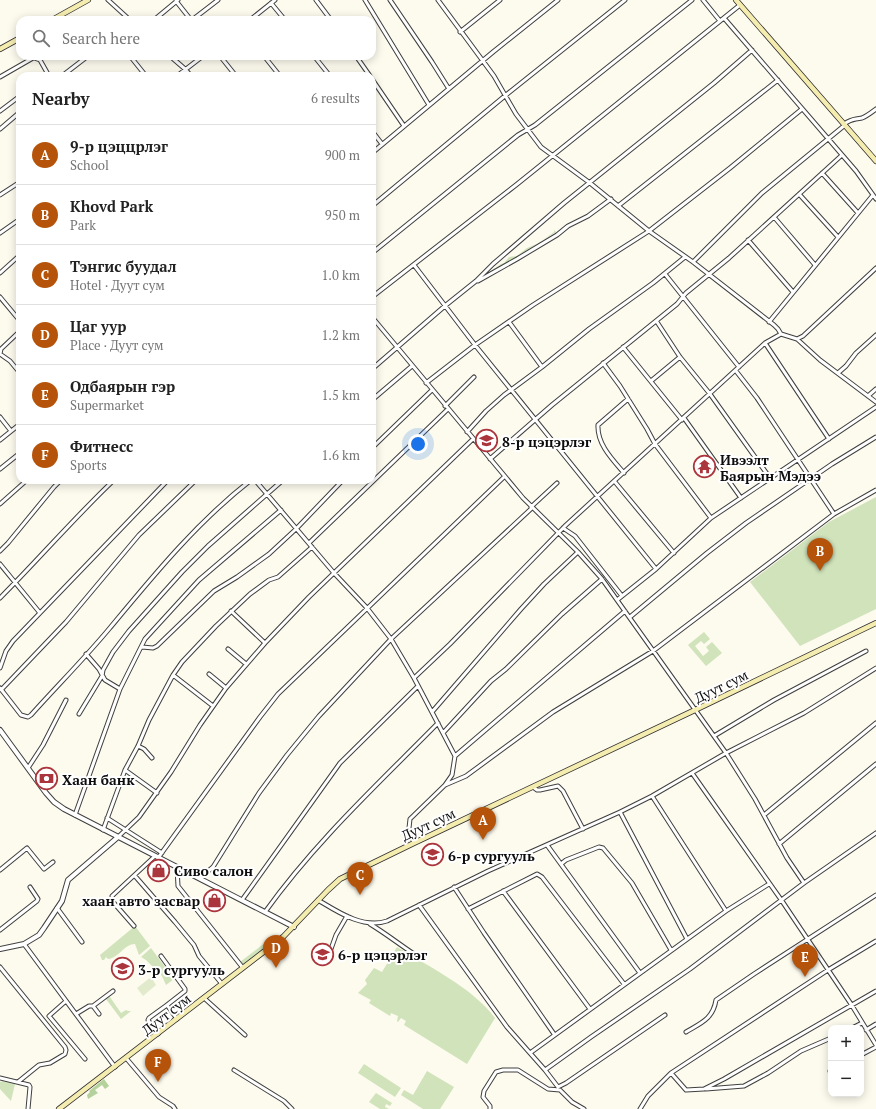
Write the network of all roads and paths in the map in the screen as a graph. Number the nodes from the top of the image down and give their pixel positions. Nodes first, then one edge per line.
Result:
1 (88, 0) edge
2 (108, 0) edge
3 (218, 0) edge
4 (275, 0) edge
5 (316, 0) edge
6 (365, 0) edge
7 (390, 0) edge
8 (443, 0) edge
9 (500, 0) edge
10 (558, 0) edge
11 (625, 0) edge
12 (692, 0) edge
13 (703, 0) edge
14 (736, 0) edge
15 (177, 1) edge
16 (439, 1) edge
17 (271, 3) junction
18 (740, 5) junction
19 (59, 16) edge
20 (126, 16) edge
21 (159, 16) edge
22 (189, 16) edge
23 (197, 16) edge
24 (255, 16) edge
25 (282, 16) edge
26 (328, 16) edge
27 (375, 16) edge
28 (376, 18) edge
29 (724, 18) junction
30 (720, 21) junction
31 (460, 32) junction
32 (16, 41) edge
33 (0, 49) edge
34 (752, 50) junction
35 (30, 60) edge
36 (40, 60) edge
37 (83, 60) edge
38 (133, 60) edge
39 (175, 60) edge
40 (197, 60) edge
41 (223, 60) edge
42 (267, 60) edge
43 (317, 60) edge
44 (359, 60) edge
45 (482, 61) junction
46 (185, 69) junction
47 (46, 72) edge
48 (67, 72) edge
49 (143, 72) edge
50 (182, 72) edge
51 (188, 72) edge
52 (233, 72) edge
53 (277, 72) edge
54 (327, 72) edge
55 (367, 72) edge
56 (0, 77) edge
57 (778, 80) junction
58 (376, 85) edge
59 (449, 89) junction
60 (506, 95) junction
61 (16, 99) edge
62 (429, 106) junction
63 (802, 109) junction
64 (876, 109) edge
65 (0, 112) edge
66 (16, 115) edge
67 (844, 124) junction
68 (404, 126) junction
69 (0, 129) edge
70 (528, 129) junction
71 (376, 136) edge
72 (829, 139) junction
73 (382, 144) junction
74 (376, 149) edge
75 (842, 155) junction
76 (552, 156) junction
77 (876, 161) edge
78 (822, 173) junction
79 (590, 183) junction
80 (16, 185) edge
81 (799, 194) junction
82 (0, 195) edge
83 (873, 195) junction
84 (611, 199) junction
85 (876, 199) edge
86 (376, 203) edge
87 (618, 206) junction
88 (858, 213) junction
89 (774, 217) junction
90 (16, 222) edge
91 (648, 231) junction
92 (0, 233) edge
93 (838, 237) junction
94 (748, 240) junction
95 (376, 250) edge
96 (685, 257) junction
97 (16, 259) edge
98 (693, 262) junction
99 (414, 265) junction
100 (816, 265) junction
101 (876, 268) edge
102 (0, 273) edge
103 (665, 274) junction
104 (709, 275) junction
105 (476, 282) junction
106 (793, 292) junction
107 (376, 294) edge
108 (683, 296) junction
109 (0, 297) edge
110 (446, 305) junction
111 (16, 316) edge
112 (376, 322) edge
113 (509, 322) junction
114 (657, 322) junction
115 (769, 322) junction
116 (781, 334) junction
117 (16, 335) edge
118 (876, 335) edge
119 (797, 339) junction
120 (475, 344) junction
121 (765, 344) junction
122 (623, 347) junction
123 (397, 348) junction
124 (0, 354) edge
125 (680, 357) junction
126 (603, 363) junction
127 (376, 366) edge
128 (412, 366) junction
129 (542, 367) junction
130 (739, 367) junction
131 (16, 368) edge
132 (736, 371) junction
133 (838, 373) junction
134 (474, 377) dead end
135 (651, 381) junction
136 (426, 383) junction
137 (512, 389) junction
138 (876, 389) edge
139 (432, 390) junction
140 (710, 394) junction
141 (868, 396) junction
142 (376, 397) edge
143 (628, 399) junction
144 (876, 402) edge
145 (446, 407) junction
146 (876, 407) edge
147 (0, 417) edge
148 (536, 419) junction
149 (683, 419) junction
150 (16, 428) edge
151 (11, 432) junction
152 (467, 432) junction
153 (876, 437) edge
154 (473, 439) junction
155 (829, 439) junction
156 (0, 440) edge
157 (376, 444) edge
158 (655, 444) junction
159 (16, 456) edge
160 (490, 459) junction
161 (798, 459) junction
162 (0, 469) edge
163 (624, 473) junction
164 (376, 476) edge
165 (504, 477) junction
166 (770, 478) junction
167 (811, 479) junction
168 (615, 482) junction
169 (557, 483) dead end
170 (22, 484) edge
171 (56, 484) edge
172 (110, 484) edge
173 (164, 484) edge
174 (192, 484) edge
175 (246, 484) edge
176 (258, 484) edge
177 (278, 484) edge
178 (339, 484) edge
179 (368, 484) edge
180 (876, 490) edge
181 (267, 494) junction
182 (598, 496) junction
183 (741, 498) junction
184 (0, 504) edge
185 (531, 508) junction
186 (281, 510) junction
187 (834, 514) junction
188 (711, 518) junction
189 (563, 528) junction
190 (296, 529) junction
191 (558, 533) junction
192 (309, 543) junction
193 (312, 547) junction
194 (0, 551) edge
195 (578, 552) junction
196 (674, 553) junction
197 (0, 564) edge
198 (656, 569) junction
199 (334, 573) junction
200 (602, 579) junction
201 (15, 583) junction
202 (622, 596) junction
203 (0, 598) edge
204 (617, 600) junction
205 (367, 608) junction
206 (231, 611) junction
207 (625, 611) junction
208 (40, 613) junction
209 (630, 617) junction
210 (876, 624) edge
211 (391, 639) junction
212 (265, 643) junction
213 (142, 647) junction
214 (228, 649) dead end
215 (653, 651) junction
216 (866, 651) dead end
217 (86, 654) junction
218 (246, 664) junction
219 (0, 668) edge
220 (876, 668) edge
221 (209, 674) dead end
222 (173, 675) junction
223 (102, 676) junction
224 (414, 678) junction
225 (418, 686) junction
226 (226, 688) junction
227 (0, 689) edge
228 (120, 689) junction
229 (66, 700) dead end
230 (213, 706) junction
231 (695, 710) junction
232 (432, 712) junction
233 (79, 714) dead end
234 (438, 723) junction
235 (876, 723) edge
236 (0, 730) edge
237 (443, 733) junction
238 (714, 736) junction
239 (138, 746) junction
240 (726, 754) junction
241 (455, 756) junction
242 (152, 758) dead end
243 (876, 764) edge
244 (28, 768) junction
245 (125, 770) junction
246 (692, 773) junction
247 (445, 785) junction
248 (533, 786) junction
249 (157, 793) junction
250 (652, 796) junction
251 (620, 812) junction
252 (75, 815) junction
253 (764, 815) junction
254 (108, 818) junction
255 (125, 829) junction
256 (103, 830) junction
257 (583, 830) junction
258 (876, 833) edge
259 (118, 837) junction
260 (414, 843) junction
261 (779, 844) junction
262 (547, 845) junction
263 (162, 853) junction
264 (156, 857) junction
265 (53, 862) dead end
266 (561, 864) junction
267 (177, 868) junction
268 (0, 870) edge
269 (135, 876) junction
270 (200, 878) junction
271 (804, 883) junction
272 (769, 884) junction
273 (30, 887) dead end
274 (454, 887) junction
275 (503, 891) junction
276 (876, 895) edge
277 (242, 900) junction
278 (318, 900) junction
279 (782, 901) junction
280 (419, 905) junction
281 (57, 908) junction
282 (468, 909) junction
283 (726, 911) junction
284 (265, 912) junction
285 (347, 916) junction
286 (368, 923) junction
287 (134, 926) dead end
288 (294, 927) junction
289 (0, 930) edge
290 (687, 939) junction
291 (807, 940) junction
292 (876, 941) edge
293 (82, 942) dead end
294 (24, 944) junction
295 (0, 949) edge
296 (331, 949) dead end
297 (671, 950) junction
298 (414, 954) dead end
299 (161, 956) dead end
300 (0, 967) edge
301 (243, 968) junction
302 (828, 970) junction
303 (640, 973) junction
304 (222, 984) junction
305 (624, 984) junction
306 (113, 990) dead end
307 (876, 991) edge
308 (204, 998) junction
309 (66, 1001) junction
310 (851, 1004) junction
311 (167, 1005) junction
312 (93, 1006) junction
313 (590, 1009) junction
314 (76, 1014) junction
315 (99, 1014) dead end
316 (665, 1015) dead end
317 (177, 1019) junction
318 (862, 1023) junction
319 (876, 1024) edge
320 (858, 1025) edge
321 (866, 1030) junction
322 (686, 1032) dead end
323 (158, 1034) junction
324 (554, 1034) junction
325 (245, 1035) dead end
326 (828, 1039) edge
327 (876, 1046) edge
328 (530, 1053) junction
329 (864, 1053) edge
330 (126, 1058) junction
331 (85, 1059) dead end
332 (115, 1067) junction
333 (234, 1070) dead end
334 (545, 1070) junction
335 (671, 1073) junction
336 (0, 1078) edge
337 (18, 1082) junction
338 (559, 1089) junction
339 (704, 1089) junction
340 (175, 1108) edge
341 (28, 1109) edge
342 (59, 1109) edge
343 (292, 1109) edge
344 (490, 1109) edge
345 (584, 1109) edge
346 (640, 1109) edge

1 - 19 main road
2 - 20 street
3 - 23 street
4 - 17 street
5 - 26 street
6 - 27 street
7 - 59 street
8 - 16 street
9 - 31 street
10 - 45 street
11 - 60 street
12 - 70 street
13 - 30 street
14 - 18 main road
15 - 21 street
15 - 22 street
16 - 31 street
17 - 24 street
17 - 25 street
18 - 29 street
18 - 67 main road
28 - 62 street
29 - 30 street
29 - 34 street
30 - 76 street
31 - 45 street
32 - 33 main road
34 - 57 street
34 - 79 street
35 - 56 street
36 - 47 street
37 - 48 street
38 - 49 street
39 - 46 street
40 - 46 street
41 - 52 street
42 - 53 street
43 - 54 street
44 - 55 street
45 - 59 street
45 - 60 street
46 - 50 street
46 - 51 street
57 - 63 street
57 - 87 street
58 - 68 street
59 - 62 street
60 - 70 street
60 - 86 street
61 - 65 street
62 - 68 street
63 - 72 street
63 - 91 street
64 - 67 street
66 - 69 street
67 - 72 street
67 - 77 main road
68 - 73 street
70 - 76 street
70 - 95 street
71 - 73 street
72 - 75 street
72 - 98 street
73 - 74 street
75 - 78 street
75 - 83 street
76 - 79 street
76 - 99 street
78 - 81 street
78 - 88 street
79 - 84 street
79 - 105 street
80 - 82 street
81 - 89 street
81 - 93 street
83 - 85 street
83 - 88 street
84 - 87 street
84 - 105 street
87 - 91 street
88 - 93 street
89 - 94 street
89 - 100 street
90 - 92 street
91 - 96 street
91 - 113 street
93 - 100 street
94 - 104 street
94 - 106 street
96 - 98 street
96 - 103 street
97 - 102 street
98 - 104 street
99 - 107 street
99 - 110 street
100 - 106 street
101 - 119 street
103 - 108 street
103 - 129 street
104 - 108 street
104 - 115 street
105 - 110 street
106 - 115 street
108 - 114 street
108 - 130 street
109 - 111 street
110 - 120 street
110 - 123 street
112 - 123 street
113 - 120 street
113 - 129 street
114 - 122 street
114 - 125 street
115 - 116 street
116 - 119 street
116 - 121 street
117 - 124 street
118 - 133 street
119 - 133 street
120 - 136 street
120 - 137 street
121 - 130 street
121 - 155 street
122 - 126 street
122 - 135 street
123 - 127 street
123 - 128 street
124 - 131 street
125 - 135 street
125 - 140 street
126 - 143 street
126 - 148 street
128 - 136 street
128 - 142 street
129 - 137 street
130 - 132 street
132 - 140 street
132 - 161 street
133 - 141 street
134 - 145 street
135 - 149 street
136 - 139 street
137 - 148 street
137 - 152 street
138 - 141 street
139 - 145 street
139 - 157 street
140 - 149 street
140 - 166 street
141 - 144 street
143 - 158 street
143 - 163 street
145 - 152 street
145 - 164 street
146 - 155 street
147 - 151 street
148 - 160 street
148 - 182 street
149 - 158 street
149 - 183 street
150 - 151 street
151 - 156 street
152 - 154 street
153 - 167 street
154 - 160 street
154 - 199 street
155 - 161 street
158 - 163 street
158 - 188 street
159 - 162 street
160 - 165 street
161 - 166 street
161 - 167 street
163 - 168 street
165 - 185 street
165 - 205 street
166 - 183 street
167 - 187 street
167 - 209 street
168 - 182 street
168 - 196 street
169 - 185 street
170 - 184 street
171 - 194 street
172 - 201 street
173 - 208 street
174 - 227 street
175 - 217 street
176 - 181 street
177 - 181 street
178 - 190 street
179 - 192 street
180 - 187 street
181 - 186 street
181 - 223 street
182 - 189 street
182 - 198 street
183 - 188 street
185 - 191 street
185 - 211 street
186 - 190 street
186 - 213 street
187 - 215 street
188 - 196 street
189 - 191 street
189 - 202 street
190 - 192 street
190 - 213 street
191 - 195 street
191 - 224 street
192 - 193 street
193 - 199 street
193 - 206 street
195 - 200 street
195 - 232 street
196 - 198 street
197 - 201 street
198 - 202 street
199 - 205 street
199 - 212 street
200 - 204 street
200 - 237 street
201 - 203 street
201 - 208 street
202 - 204 street
204 - 207 street
205 - 211 street
205 - 263 street
206 - 212 street
206 - 222 street
207 - 209 street
207 - 241 street
208 - 219 street
209 - 215 street
210 - 231 main road, Дуут сум
211 - 224 street
211 - 270 street
212 - 218 street
213 - 228 street
214 - 218 street
215 - 231 street
215 - 247 street
216 - 238 street
217 - 223 street
217 - 227 street
218 - 226 street
220 - 240 street
221 - 226 street
222 - 230 street
222 - 239 street
223 - 228 street
223 - 233 street
224 - 225 street
225 - 232 street
225 - 277 street
226 - 230 street
228 - 252 street
229 - 244 street
230 - 249 street
231 - 238 street
231 - 248 main road, Дуут сум
232 - 234 street
234 - 237 street
234 - 284 street
235 - 253 street
236 - 244 street
237 - 241 street
238 - 240 street
239 - 242 street
239 - 245 street
240 - 246 street
240 - 253 street
241 - 247 street
243 - 261 street
244 - 252 street
245 - 249 street
245 - 254 street
246 - 250 street
246 - 272 street
247 - 260 street
248 - 257 street
248 - 260 main road, Дуут сум
249 - 255 street
250 - 251 street
250 - 283 street
251 - 257 street
251 - 290 street
252 - 256 street
253 - 261 street
254 - 255 street
254 - 256 street
255 - 259 street
255 - 263 street
256 - 259 street
257 - 262 street
258 - 271 street
259 - 264 street
259 - 281 street
260 - 278 main road, Дуут сум
261 - 271 street
262 - 266 street
262 - 274 street
263 - 264 street
264 - 267 street
264 - 269 street
265 - 268 street
266 - 297 street
266 - 303 street
267 - 270 street
267 - 301 street
269 - 287 street
269 - 304 street
270 - 277 street
271 - 279 street
272 - 279 street
272 - 283 street
273 - 289 street
274 - 280 street
274 - 282 street
275 - 282 street
275 - 305 street
275 - 313 street
276 - 291 street
277 - 284 street
278 - 285 street
278 - 288 main road, Дуут сум
279 - 291 street
279 - 334 street
280 - 286 street
280 - 328 street
281 - 293 street
281 - 294 street
282 - 324 street
283 - 290 street
284 - 288 street
285 - 286 street
285 - 296 street
286 - 298 street
288 - 301 main road, Дуут сум
290 - 297 street
291 - 302 street
291 - 322 street
292 - 302 street
294 - 295 street
294 - 309 street
297 - 303 street
299 - 311 street
300 - 337 street
301 - 304 main road, Дуут сум
302 - 310 street
302 - 335 street
303 - 305 street
304 - 308 main road, Дуут сум
305 - 313 street
306 - 312 street
307 - 310 street
308 - 317 main road, Дуут сум
308 - 325 street
309 - 314 street
309 - 331 street
310 - 318 street
310 - 339 street
311 - 317 street
311 - 323 street
312 - 314 street
312 - 315 street
313 - 324 street
314 - 332 street
316 - 338 street
317 - 323 main road, Дуут сум
318 - 320 street
318 - 321 street
319 - 321 street
321 - 327 street
323 - 330 main road, Дуут сум
324 - 328 street
326 - 339 street
327 - 329 street
328 - 334 street
330 - 332 main road, Дуут сум
330 - 340 street
332 - 342 main road, Дуут сум
333 - 343 street
334 - 338 street
335 - 339 street
335 - 346 street
336 - 337 street
337 - 341 street
338 - 344 street
338 - 345 street

